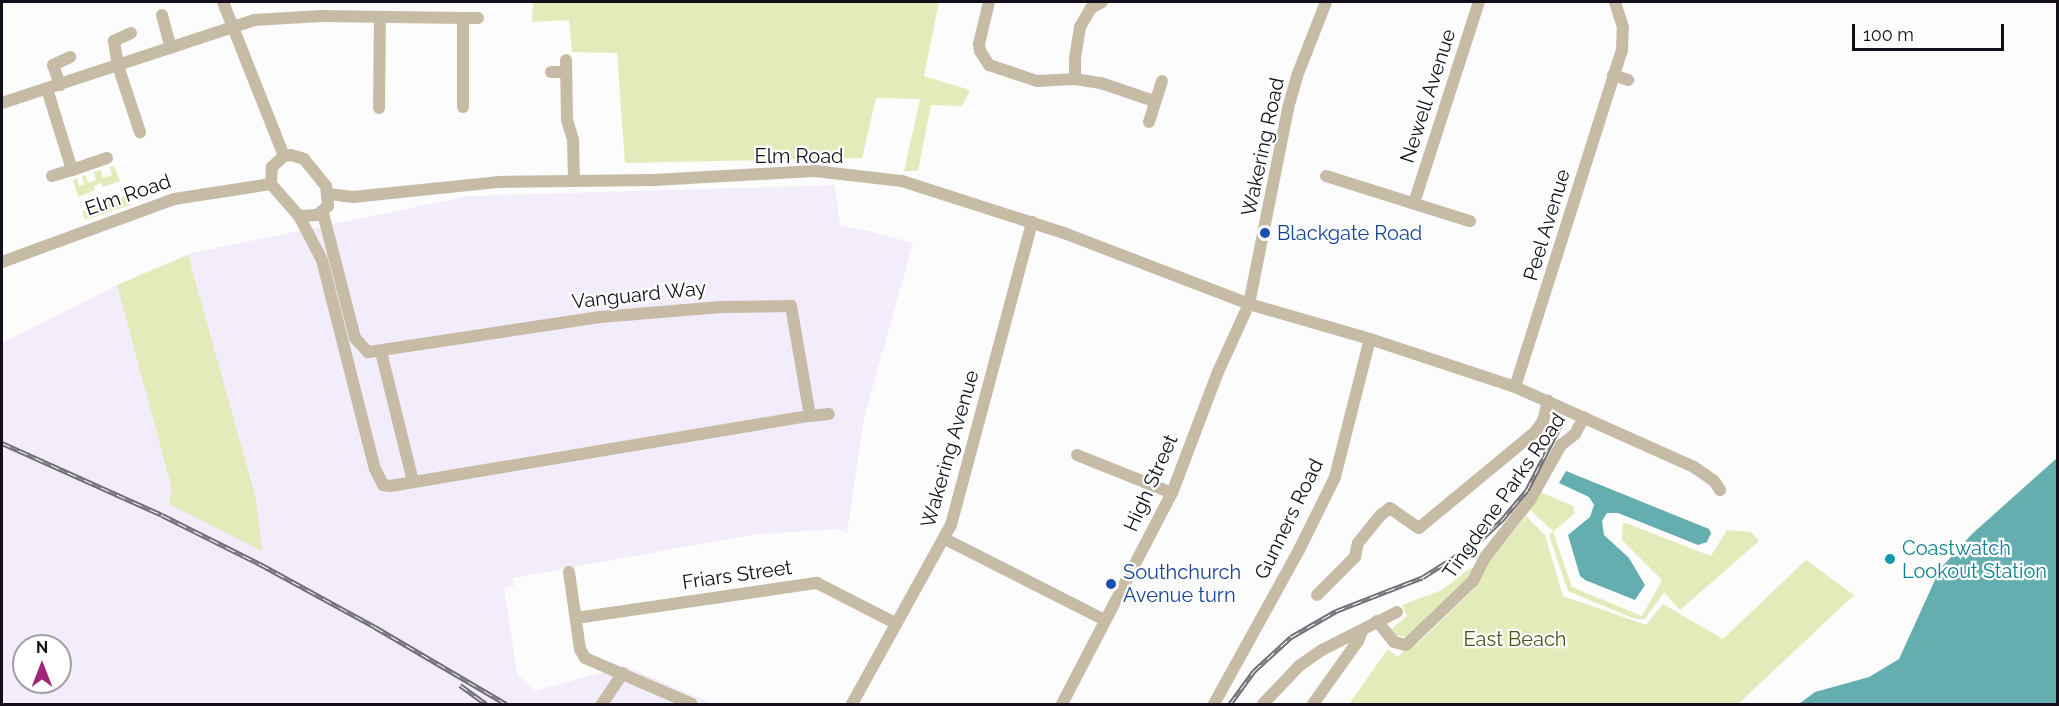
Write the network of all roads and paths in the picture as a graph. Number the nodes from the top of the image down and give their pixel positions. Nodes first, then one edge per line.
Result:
1 (223, 2) edge
2 (989, 2) edge
3 (1102, 2) edge
4 (1326, 2) edge
5 (1479, 2) edge
6 (1615, 2) edge
7 (162, 15) dead end
8 (380, 17) junction
9 (463, 18) junction
10 (478, 18) dead end
11 (233, 28) junction
12 (131, 33) dead end
13 (171, 48) junction
14 (70, 57) dead end
15 (118, 66) junction
16 (551, 72) dead end
17 (1613, 75) junction
18 (1075, 79) junction
19 (1628, 80) dead end
20 (1161, 81) dead end
21 (60, 85) junction
22 (47, 89) junction
23 (1154, 101) junction
24 (2, 103) edge
25 (463, 107) dead end
26 (379, 108) dead end
27 (1149, 122) dead end
28 (140, 132) dead end
29 (284, 156) junction
30 (107, 158) dead end
31 (72, 170) junction
32 (52, 176) dead end
33 (1326, 176) dead end
34 (574, 181) junction
35 (272, 184) junction
36 (329, 194) junction
37 (1414, 203) junction
38 (323, 213) junction
39 (299, 216) junction
40 (1470, 221) dead end
41 (1032, 222) junction
42 (2, 262) edge
43 (1249, 304) junction
44 (351, 320) junction
45 (336, 322) junction
46 (1370, 339) junction
47 (381, 352) junction
48 (1515, 387) junction
49 (1548, 401) junction
50 (829, 414) dead end
51 (810, 416) junction
52 (1584, 417) junction
53 (1077, 455) dead end
54 (413, 481) junction
55 (1720, 490) dead end
56 (1172, 493) junction
57 (945, 539) junction
58 (569, 572) dead end
59 (1317, 595) dead end
60 (1397, 612) dead end
61 (576, 618) junction
62 (1105, 620) junction
63 (1377, 621) junction
64 (895, 623) junction
65 (1362, 631) junction
66 (623, 673) junction
67 (602, 705) edge
68 (692, 705) edge
69 (852, 705) edge
70 (1062, 705) edge
71 (1214, 705) edge
72 (1263, 705) edge
73 (1313, 705) edge

1 - 11 street
2 - 18 street
3 - 18 street
4 - 43 street, Wakering Road
5 - 37 street, Newell Avenue
6 - 17 street, Peel Avenue
7 - 13 street
8 - 9 street
8 - 11 street
8 - 26 street
9 - 10 street
9 - 25 street
11 - 13 street
11 - 29 street
12 - 15 street
13 - 15 street
14 - 21 street
15 - 21 street
15 - 28 street
16 - 34 street
17 - 19 street
17 - 48 street, Peel Avenue
18 - 23 street
20 - 23 street
21 - 22 street
22 - 24 street
22 - 31 street
23 - 27 street
29 - 35 street
29 - 36 street
30 - 31 street
31 - 32 street
33 - 37 street
34 - 36 street, Elm Road
34 - 41 street, Elm Road
35 - 39 street
35 - 42 street, Elm Road
36 - 38 street
37 - 40 street
38 - 39 street
38 - 44 street
39 - 45 street
41 - 43 street, Elm Road
41 - 57 street, Wakering Avenue
43 - 46 street
43 - 56 street, High Street
44 - 45 street
44 - 47 street
45 - 54 street
46 - 48 street
46 - 71 street, Gunners Road
47 - 51 street, Vanguard Way
47 - 54 street
48 - 49 street
49 - 52 street
49 - 59 street
50 - 51 street
51 - 54 street
52 - 55 street
52 - 63 street, Tingdene Parks Road
53 - 56 street
56 - 62 street, High Street
57 - 62 street
57 - 64 street, Wakering Avenue
58 - 61 street
60 - 63 street
61 - 64 street, Friars Street
61 - 66 street
62 - 70 street, High Street
63 - 65 street
64 - 69 street, Wakering Avenue
65 - 72 street
65 - 73 street
66 - 67 street
66 - 68 street

